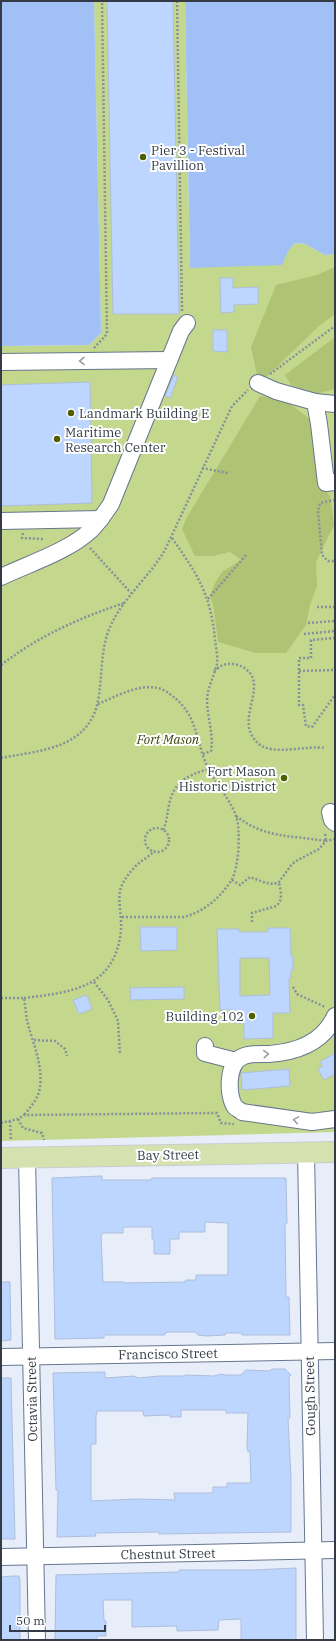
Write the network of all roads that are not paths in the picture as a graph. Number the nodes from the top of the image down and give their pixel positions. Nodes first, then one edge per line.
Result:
1 (184, 317) road end
2 (169, 360) junction
3 (1, 362) edge
4 (258, 382) dead end
5 (315, 402) junction
6 (335, 404) edge
7 (335, 482) edge
8 (101, 519) junction
9 (1, 521) edge
10 (1, 577) edge
11 (333, 1013) edge
12 (205, 1046) dead end
13 (236, 1061) junction
14 (335, 1119) edge
15 (306, 1152) junction
16 (335, 1152) edge
17 (27, 1157) junction
18 (1, 1158) edge
19 (335, 1351) edge
20 (310, 1352) junction
21 (1, 1357) edge
22 (31, 1357) junction
23 (335, 1550) edge
24 (314, 1551) junction
25 (35, 1556) junction
26 (1, 1557) edge
27 (37, 1640) edge
28 (315, 1640) edge

1 - 2 street
2 -> 3 street
2 - 8 street
4 - 5 street
5 - 6 street
5 - 7 street
8 - 9 street
8 - 10 street
13 -> 11 street
12 - 13 street
14 -> 13 street
15 - 16 main road, Bay Street
15 - 17 main road, Bay Street
15 - 20 street, Gough Street
17 - 18 main road, Bay Street
17 - 22 street, Octavia Street
19 - 20 street, Francisco Street
20 - 22 street, Francisco Street
20 - 24 street, Gough Street
21 - 22 street, Francisco Street
22 - 25 street, Octavia Street
23 - 24 street, Chestnut Street
24 - 25 street, Chestnut Street
24 - 28 street, Gough Street
25 - 26 street, Chestnut Street
25 - 27 street, Octavia Street

